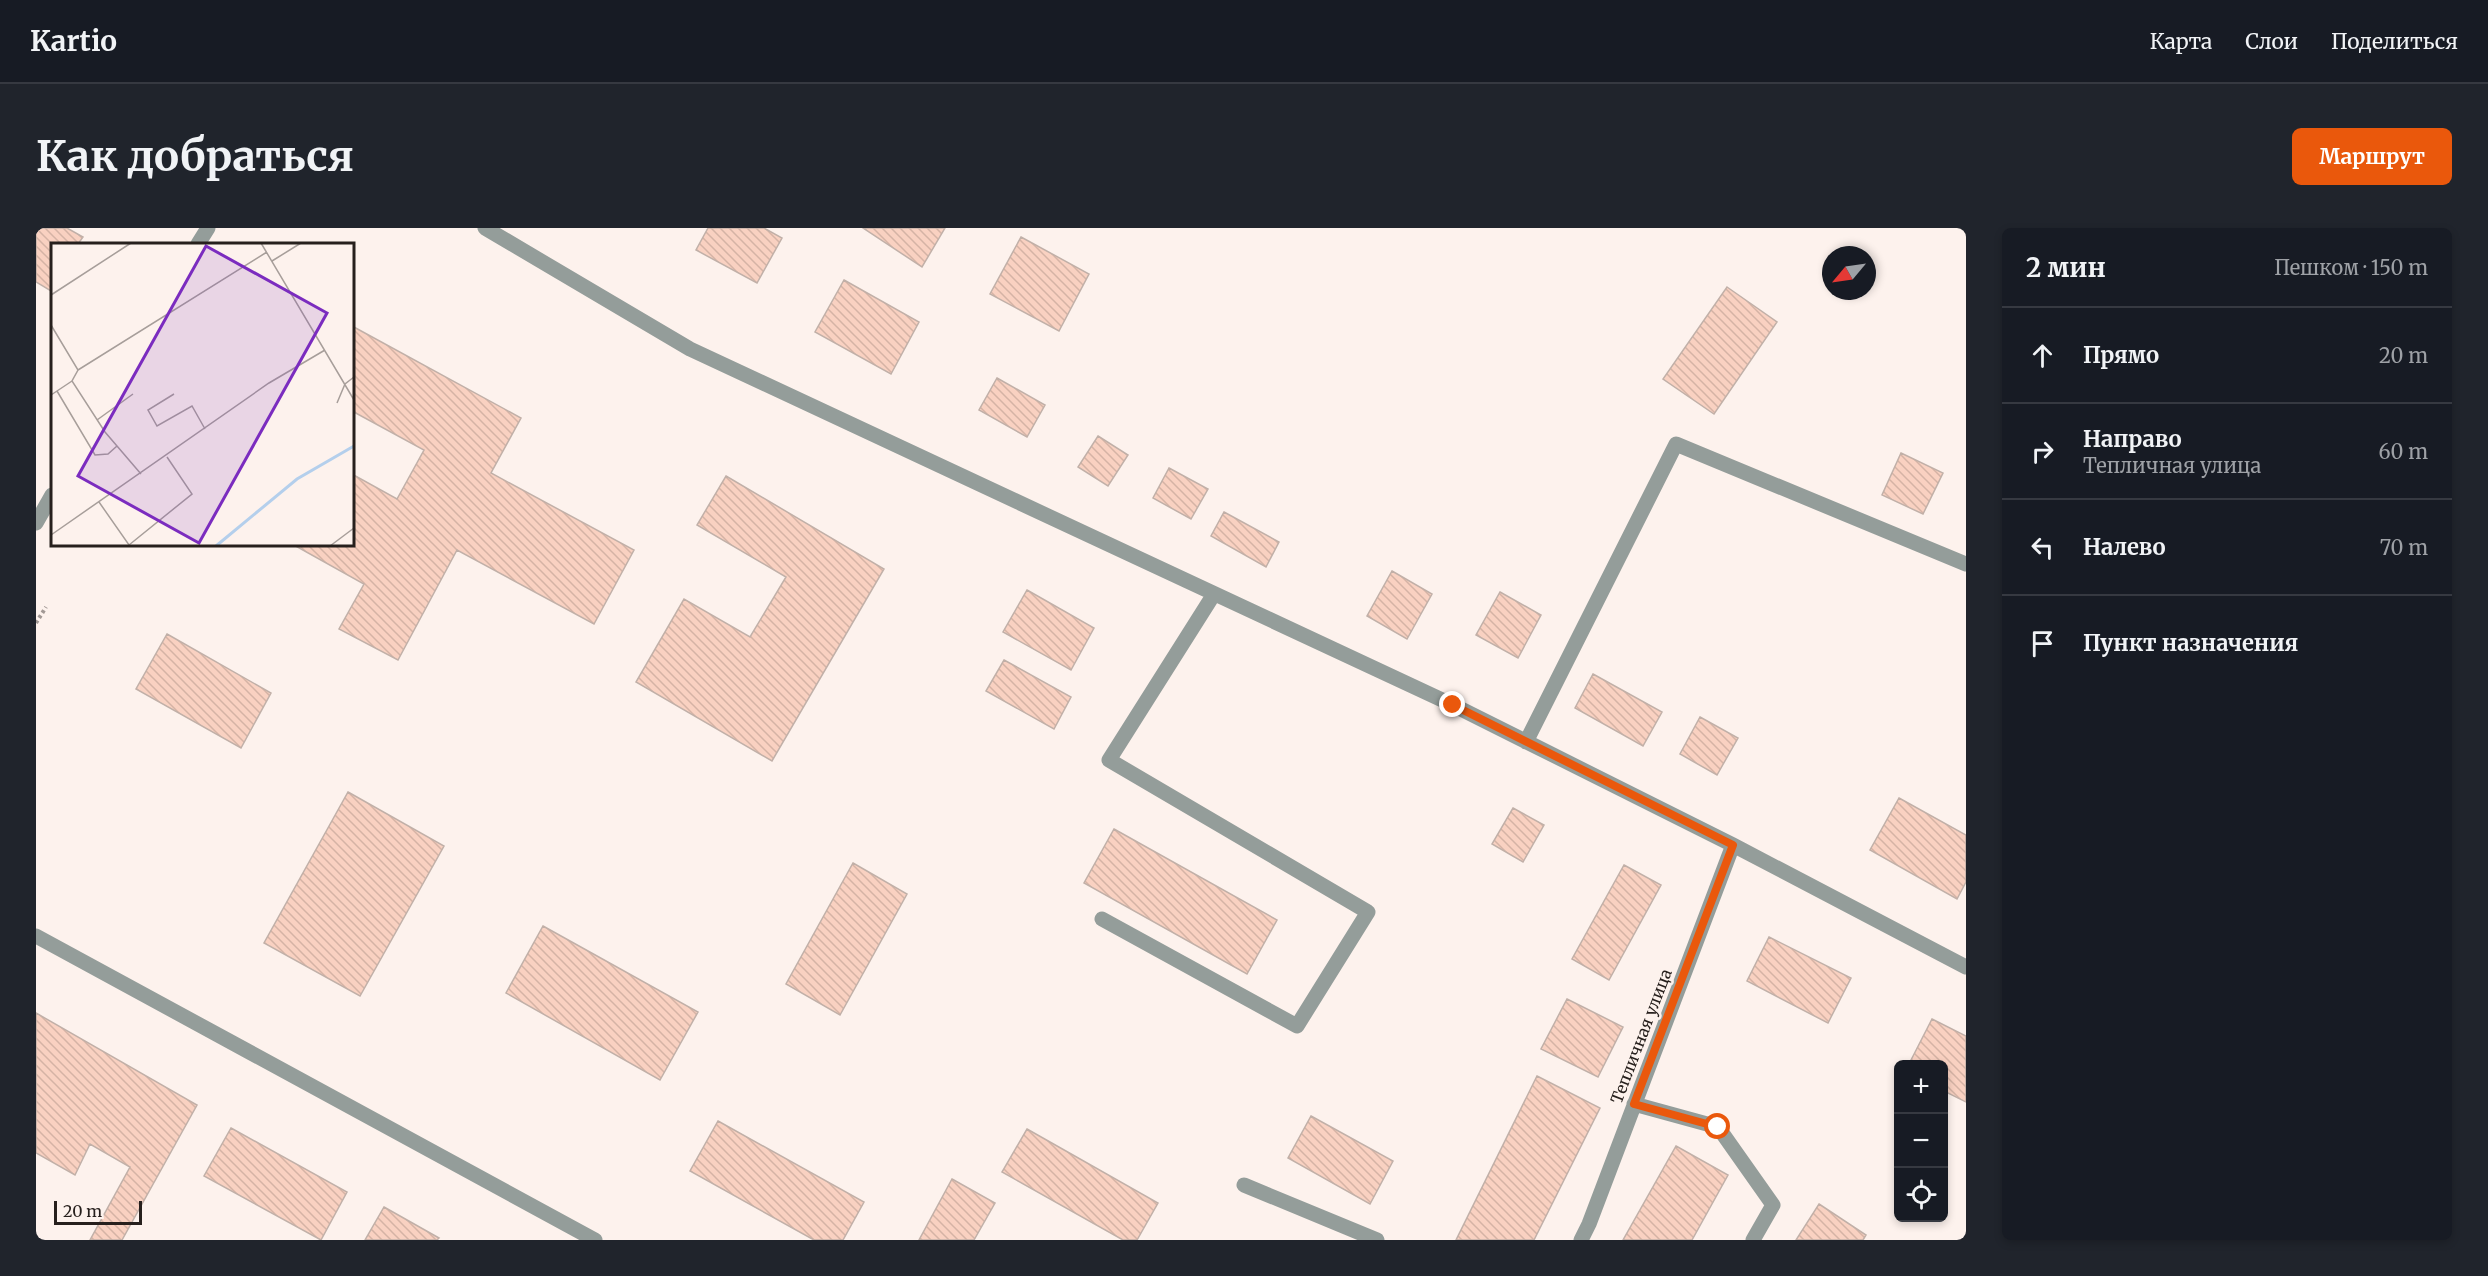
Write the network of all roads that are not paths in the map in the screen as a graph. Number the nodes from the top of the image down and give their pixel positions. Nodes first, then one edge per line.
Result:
1 (208, 228) edge
2 (485, 228) edge
3 (199, 243) edge
4 (51, 497) edge
5 (36, 523) edge
6 (1966, 564) edge
7 (1214, 594) junction
8 (1526, 742) junction
9 (1733, 845) junction
10 (1102, 919) dead end
11 (36, 936) edge
12 (1966, 967) edge
13 (1634, 1104) junction
14 (1244, 1185) dead end
15 (595, 1240) edge
16 (1377, 1240) edge
17 (1581, 1240) edge
18 (1753, 1240) edge

1 - 3 street
2 - 7 street
4 - 5 street
6 - 8 street
7 - 8 street
7 - 10 street
8 - 9 street
9 - 12 street
9 - 13 street, Тепличная улица
11 - 15 street
13 - 17 street, Тепличная улица
13 - 18 street
14 - 16 street

